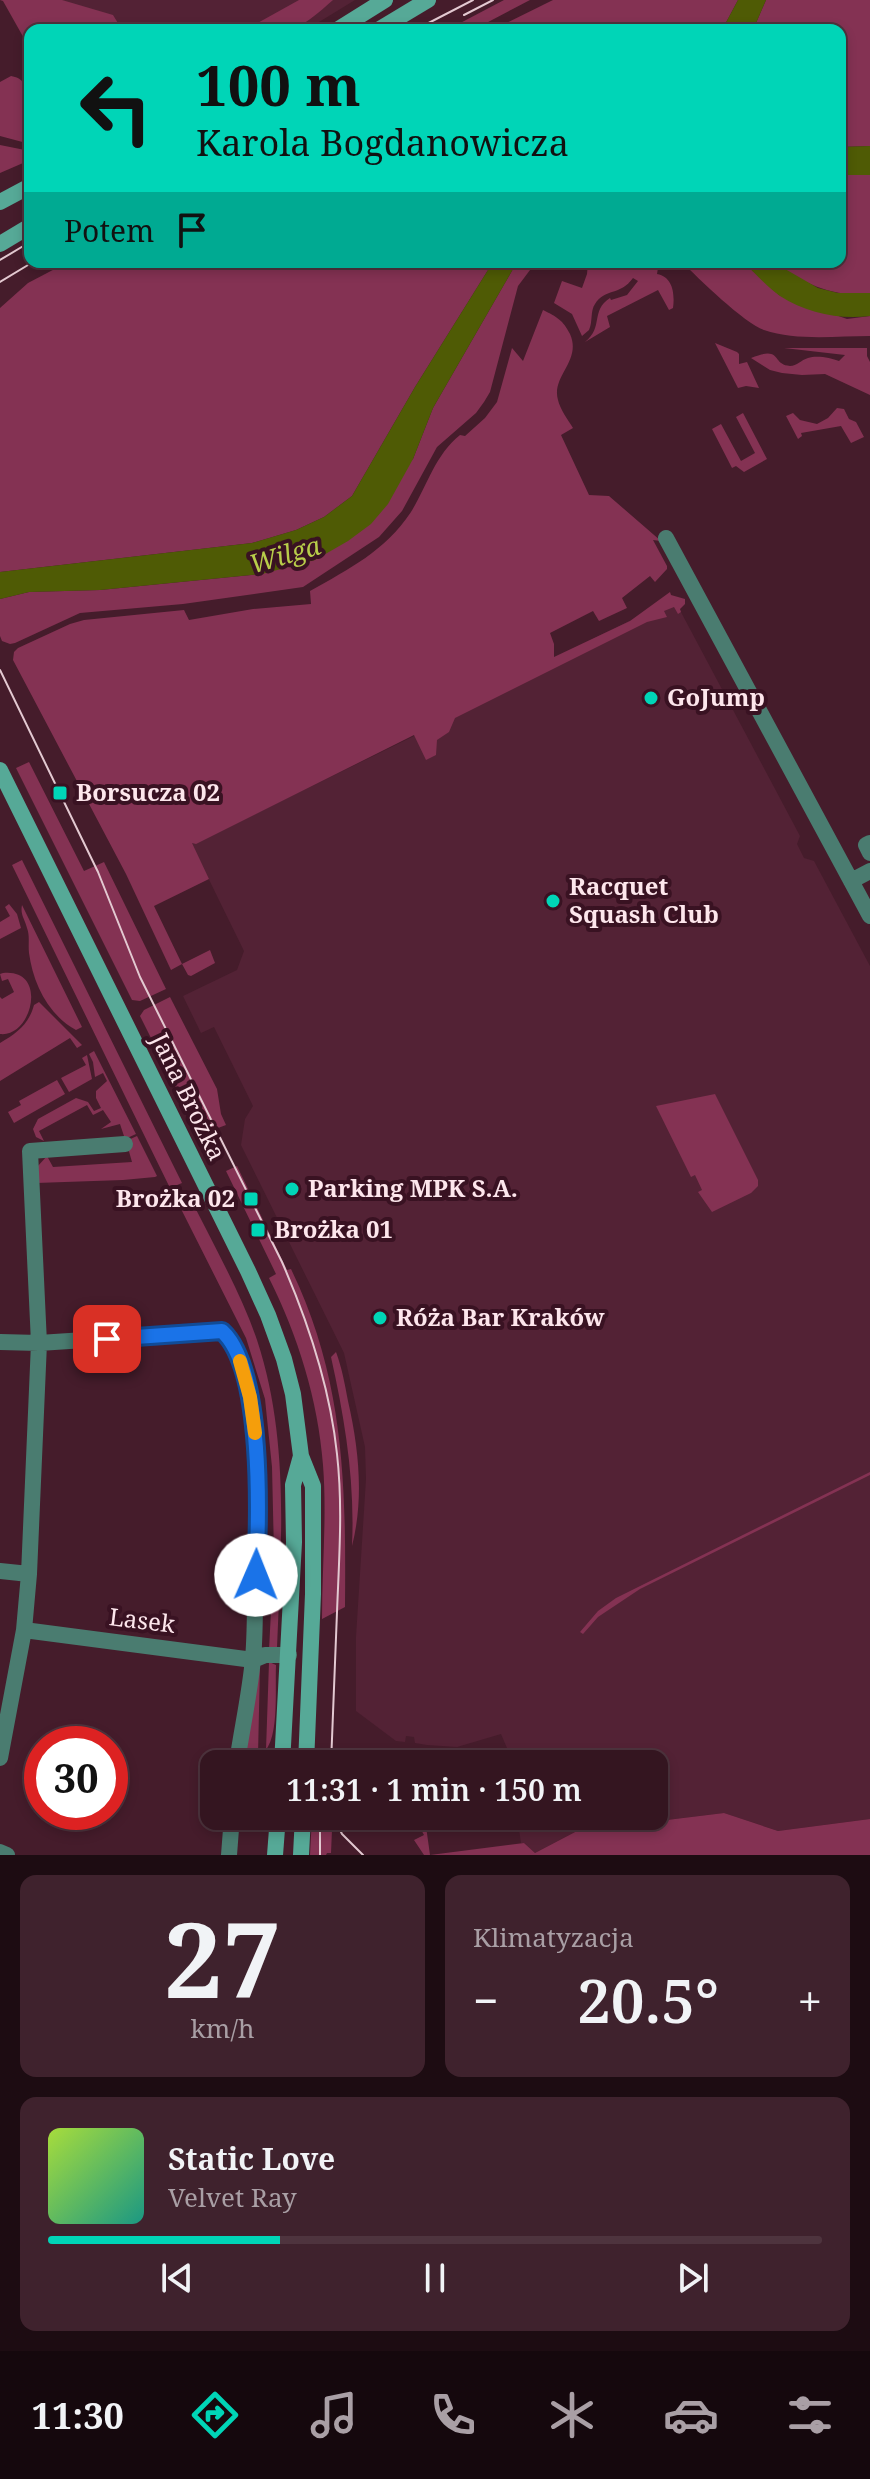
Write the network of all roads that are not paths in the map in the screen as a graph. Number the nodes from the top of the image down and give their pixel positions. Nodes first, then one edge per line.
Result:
1 (385, 0) edge
2 (428, 0) edge
3 (347, 24) edge
4 (388, 24) edge
5 (24, 189) edge
6 (0, 202) edge
7 (24, 230) edge
8 (0, 244) edge
9 (666, 538) dead end
10 (0, 770) edge
11 (5, 792) edge
12 (870, 843) edge
13 (870, 853) edge
14 (870, 871) edge
15 (851, 881) junction
16 (870, 916) edge
17 (125, 1144) dead end
18 (0, 1342) edge
19 (39, 1343) junction
20 (301, 1456) junction
21 (0, 1571) edge
22 (29, 1574) junction
23 (24, 1630) junction
24 (289, 1655) junction
25 (253, 1660) junction
26 (239, 1750) edge
27 (283, 1750) edge
28 (306, 1750) edge
29 (0, 1758) edge
30 (231, 1830) edge
31 (277, 1830) edge
32 (302, 1830) edge
33 (0, 1852) edge
34 (7, 1855) edge
35 (229, 1855) edge
36 (275, 1855) edge
37 (301, 1855) edge

1 - 3 main road
2 - 4 main road
5 - 6 main road
7 - 8 main road
9 - 15 street
10 - 11 main road, Jana Brożka
11 - 20 main road, Jana Brożka
12 - 13 street
14 - 15 street
15 - 16 street
17 - 19 street
18 - 19 street
19 - 22 street
19 - 25 street
20 - 24 main road, Jana Brożka
20 - 28 main road, Jana Brożka
21 - 22 street
22 - 23 street
23 - 25 street, Lasek
23 - 29 street
24 - 25 street
24 - 27 main road, Jana Brożka
25 - 26 street
30 - 35 street
31 - 36 main road
32 - 37 main road
33 - 34 street

